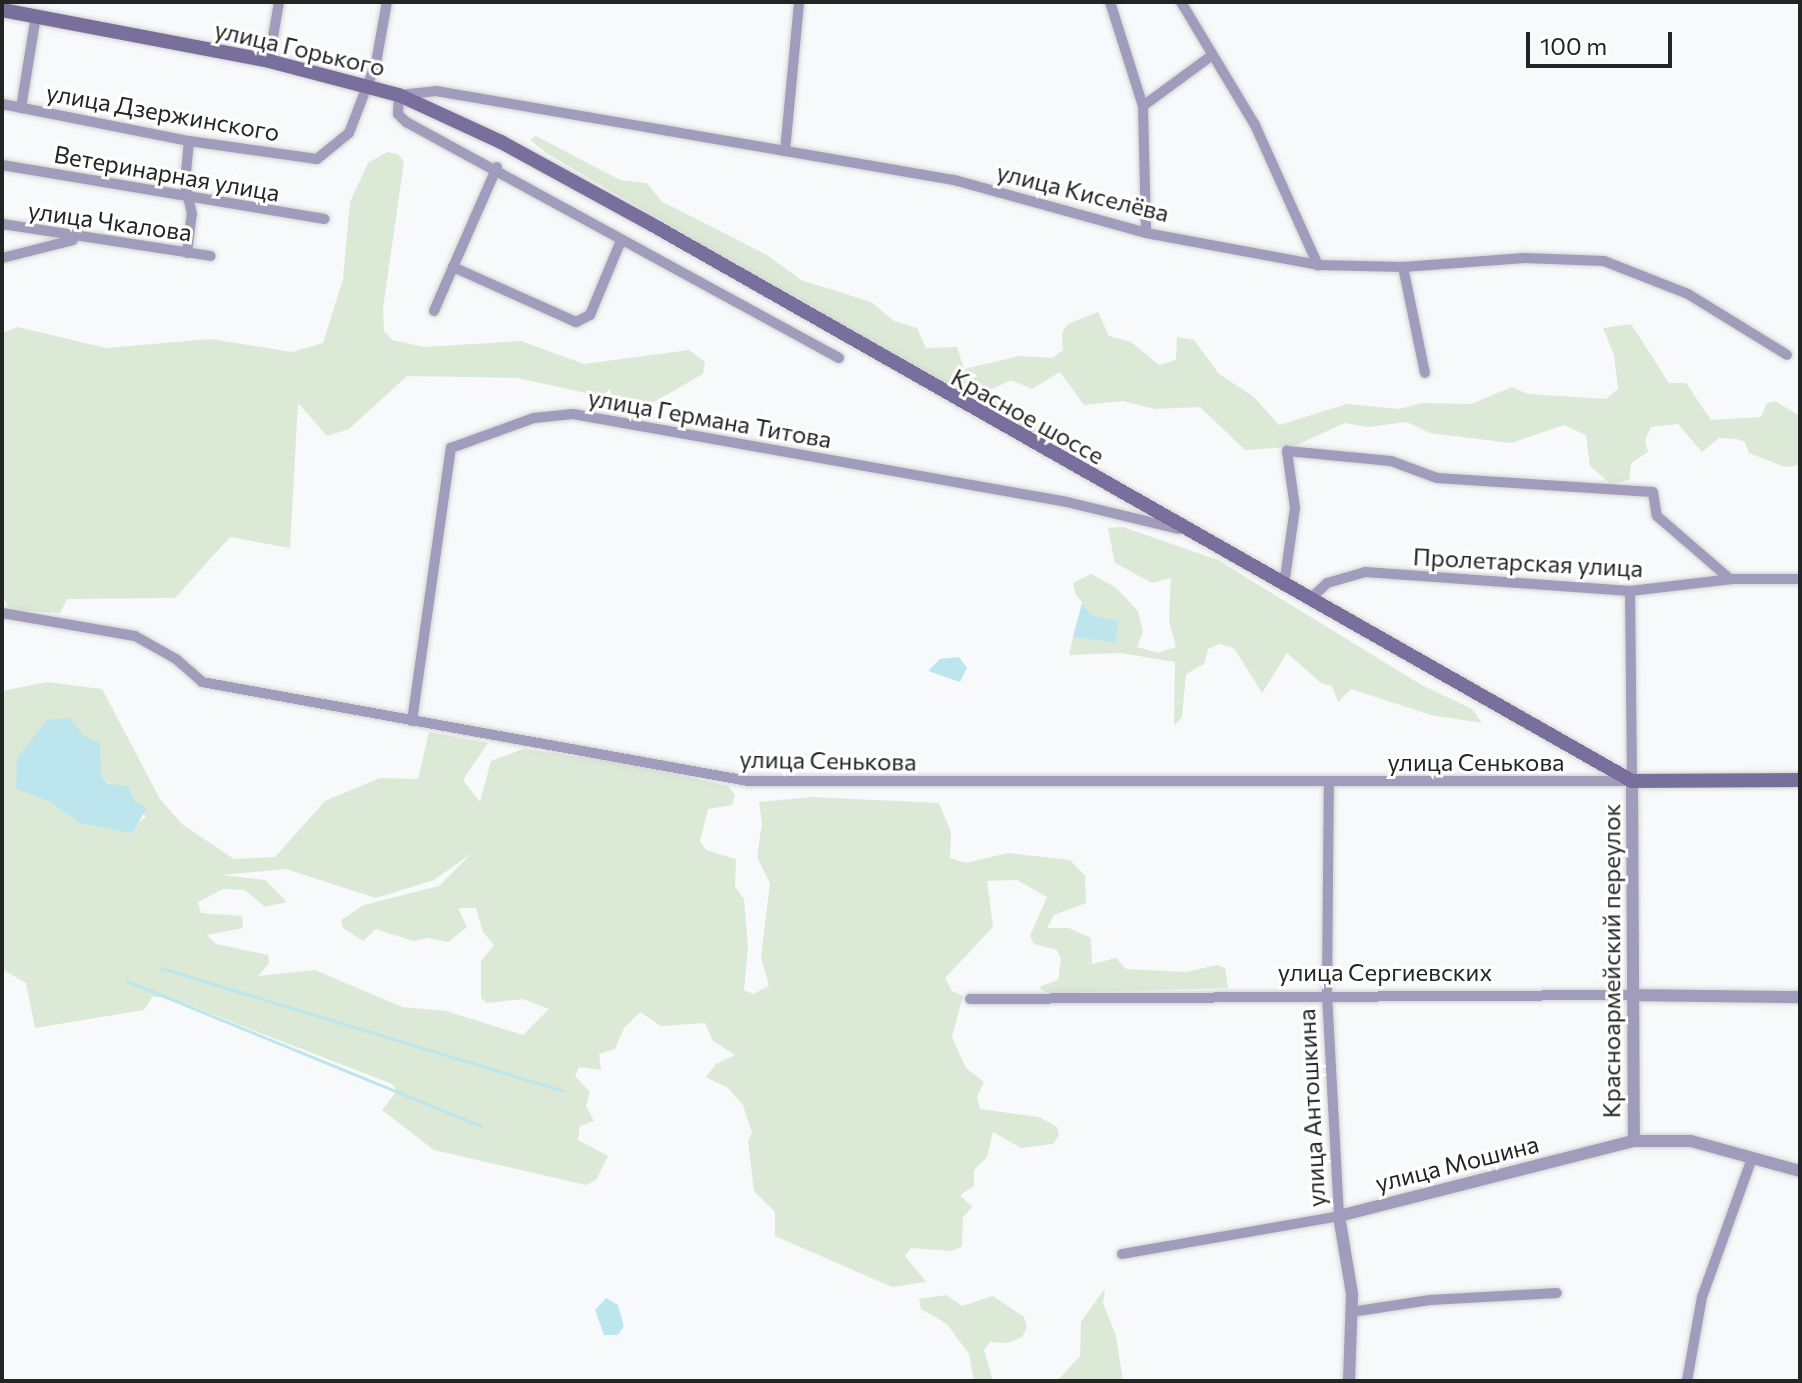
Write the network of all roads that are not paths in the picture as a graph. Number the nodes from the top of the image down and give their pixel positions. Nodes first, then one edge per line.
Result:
1 (279, 2) edge
2 (387, 2) edge
3 (799, 2) edge
4 (1110, 2) edge
5 (1181, 2) edge
6 (22, 8) edge
7 (2, 10) edge
8 (36, 15) junction
9 (1211, 56) junction
10 (269, 61) junction
11 (368, 86) junction
12 (399, 95) junction
13 (2, 104) edge
14 (1143, 106) junction
15 (21, 108) junction
16 (189, 141) junction
17 (785, 151) junction
18 (2, 165) edge
19 (497, 167) junction
20 (188, 194) junction
21 (325, 219) dead end
22 (2, 224) edge
23 (1146, 233) junction
24 (78, 238) junction
25 (620, 243) junction
26 (187, 253) junction
27 (211, 256) dead end
28 (2, 258) edge
29 (1318, 265) junction
30 (453, 267) junction
31 (1403, 267) junction
32 (434, 311) dead end
33 (1787, 355) dead end
34 (839, 358) dead end
35 (1425, 373) dead end
36 (1189, 531) junction
37 (1730, 579) junction
38 (1800, 579) edge
39 (1284, 585) junction
40 (1630, 591) junction
41 (1310, 599) junction
42 (2, 613) edge
43 (412, 721) junction
44 (1593, 759) junction
45 (1800, 780) edge
46 (1632, 781) junction
47 (1583, 782) junction
48 (1329, 783) junction
49 (1327, 993) junction
50 (1632, 995) junction
51 (1800, 997) edge
52 (970, 999) dead end
53 (1634, 1141) junction
54 (1752, 1158) junction
55 (1800, 1171) edge
56 (1339, 1216) junction
57 (1122, 1254) dead end
58 (1557, 1293) dead end
59 (1351, 1312) junction
60 (1349, 1381) edge
61 (1687, 1381) edge

1 - 10 street
2 - 11 street
3 - 17 street
4 - 14 street
5 - 9 street
6 - 7 main road, улица Горького
6 - 8 main road, улица Горького
8 - 10 main road, улица Горького
8 - 15 street
9 - 14 street
9 - 29 street
10 - 11 main road, улица Горького
11 - 12 main road, улица Горького
11 - 16 street, улица Дзержинского
12 - 17 street, улица Киселёва
12 - 19 street
12 - 36 main road, Красное шоссе
13 - 15 street, улица Дзержинского
14 - 23 street
15 - 16 street, улица Дзержинского
16 - 20 street
17 - 23 street, улица Киселёва
18 - 20 street, Ветеринарная улица
19 - 25 street
19 - 30 street
20 - 21 street, Ветеринарная улица
20 - 26 street
22 - 24 street, улица Чкалова
23 - 29 street, улица Киселёва
24 - 26 street, улица Чкалова
24 - 28 street
25 - 30 street
25 - 34 street
26 - 27 street, улица Чкалова
29 - 31 street, улица Киселёва
30 - 32 street
31 - 33 street, улица Киселёва
31 - 35 street
36 - 39 main road, Красное шоссе
36 - 43 street, улица Германа Титова
37 - 38 street, Пролетарская улица
37 - 39 street
37 - 40 street, Пролетарская улица
39 - 41 main road, Красное шоссе
40 - 41 street, Пролетарская улица
40 - 46 street
41 - 44 main road, Красное шоссе
42 - 43 street, улица Сенькова
43 - 48 street, улица Сенькова
44 - 46 main road, Красное шоссе
44 - 47 street
45 - 46 main road
46 - 47 street, улица Сенькова
46 - 50 street, Красноармейский переулок
47 - 48 street, улица Сенькова
48 - 49 street, улица Антошкина
49 - 50 street, улица Сергиевских
49 - 52 street, улица Сергиевских
49 - 56 street, улица Антошкина
50 - 51 street, улица Сергиевских
50 - 53 street, Красноармейский переулок
53 - 54 street, улица Мошина
53 - 56 street, улица Мошина
54 - 55 street, улица Мошина
54 - 61 street
56 - 57 street, улица Мошина
56 - 59 street, улица Антошкина
58 - 59 street
59 - 60 street, улица Антошкина

